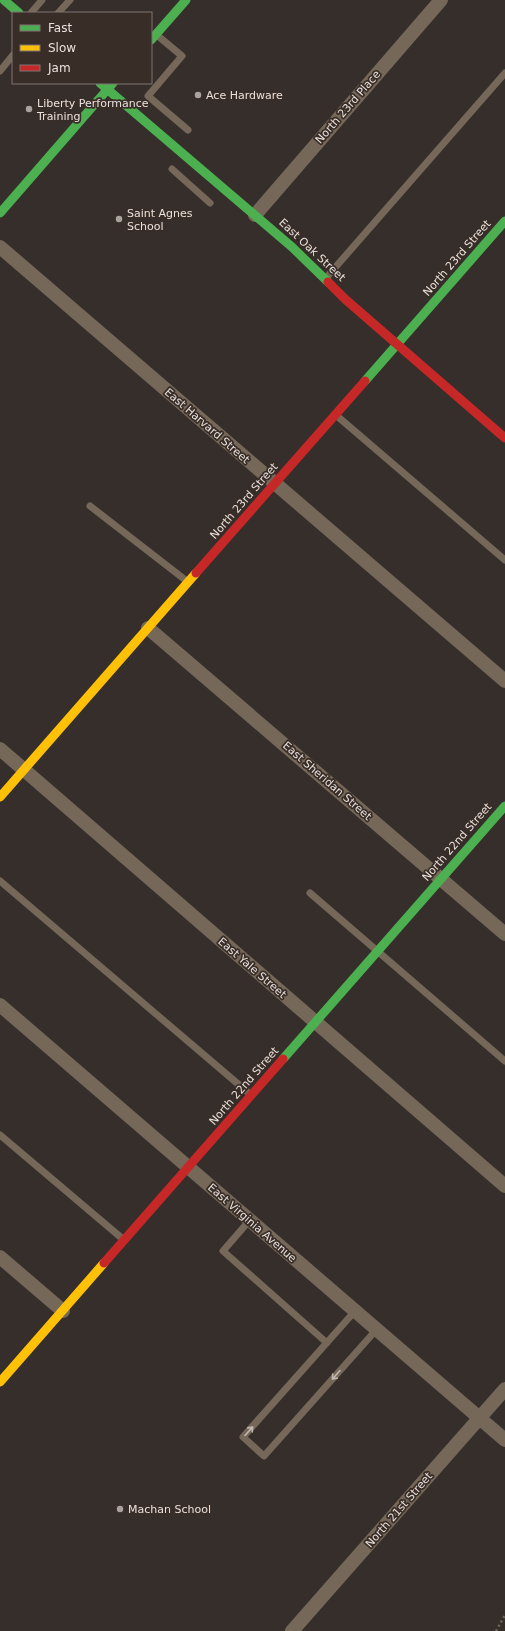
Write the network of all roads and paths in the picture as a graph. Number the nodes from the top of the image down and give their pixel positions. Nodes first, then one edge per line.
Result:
1 (4, 0) edge
2 (42, 0) edge
3 (70, 0) edge
4 (186, 0) edge
5 (441, 0) edge
6 (18, 12) edge
7 (32, 12) edge
8 (59, 12) edge
9 (154, 37) edge
10 (12, 56) edge
11 (0, 71) edge
12 (505, 73) edge
13 (110, 86) edge
14 (188, 130) dead end
15 (172, 169) dead end
16 (210, 203) dead end
17 (0, 213) edge
18 (255, 215) junction
19 (505, 221) edge
20 (0, 247) edge
21 (325, 279) junction
22 (397, 344) junction
23 (335, 415) junction
24 (505, 438) edge
25 (275, 485) junction
26 (90, 506) dead end
27 (505, 560) edge
28 (188, 583) junction
29 (148, 628) junction
30 (505, 682) edge
31 (0, 750) edge
32 (24, 770) junction
33 (0, 797) edge
34 (505, 806) edge
35 (441, 879) junction
36 (0, 881) edge
37 (310, 893) dead end
38 (505, 934) edge
39 (378, 952) junction
40 (0, 1005) edge
41 (315, 1022) junction
42 (505, 1061) edge
43 (252, 1095) junction
44 (0, 1135) edge
45 (188, 1168) junction
46 (505, 1186) edge
47 (249, 1221) junction
48 (124, 1240) junction
49 (0, 1257) edge
50 (62, 1310) junction
51 (355, 1311) junction
52 (376, 1329) junction
53 (327, 1343) junction
54 (0, 1382) edge
55 (505, 1389) edge
56 (480, 1418) junction
57 (505, 1440) edge
58 (505, 1615) edge
59 (292, 1631) edge
60 (496, 1631) edge

1 - 6 street
2 - 7 lane
3 - 8 lane
4 - 9 street
5 - 18 street, North 23rd Place
9 - 14 lane
10 - 11 lane
12 - 21 lane
13 - 17 street
13 - 18 street, East Oak Street
15 - 16 lane
18 - 21 street, East Oak Street
19 - 22 street, North 23rd Street
20 - 25 street, East Harvard Street
21 - 22 street, East Oak Street
22 - 23 street, North 23rd Street
22 - 24 street, East Oak Street
23 - 25 street, North 23rd Street
23 - 27 lane
25 - 28 street, North 23rd Street
25 - 30 street, East Harvard Street
26 - 28 lane
28 - 29 street, North 23rd Street
29 - 32 street, North 23rd Street
29 - 35 street, East Sheridan Street
31 - 32 street, East Yale Street
32 - 33 street, North 23rd Street
32 - 41 street, East Yale Street
34 - 35 street, North 22nd Street
35 - 38 street, East Sheridan Street
35 - 39 street, North 22nd Street
36 - 43 lane
37 - 39 lane
39 - 41 street, North 22nd Street
39 - 42 lane
40 - 45 street, East Virginia Avenue
41 - 43 street, North 22nd Street
41 - 46 street, East Yale Street
43 - 45 street, North 22nd Street
44 - 48 lane
45 - 47 street, East Virginia Avenue
45 - 48 street, North 22nd Street
47 - 51 street, East Virginia Avenue
47 - 53 lane
48 - 50 street, North 22nd Street
49 - 50 street
50 - 54 street, North 22nd Street
51 - 52 street, East Virginia Avenue
51 - 53 lane
52 -> 53 lane
52 - 56 street, East Virginia Avenue
55 - 56 street, North 21st Street
56 - 57 street, East Virginia Avenue
56 - 59 street, North 21st Street
58 - 60 path

